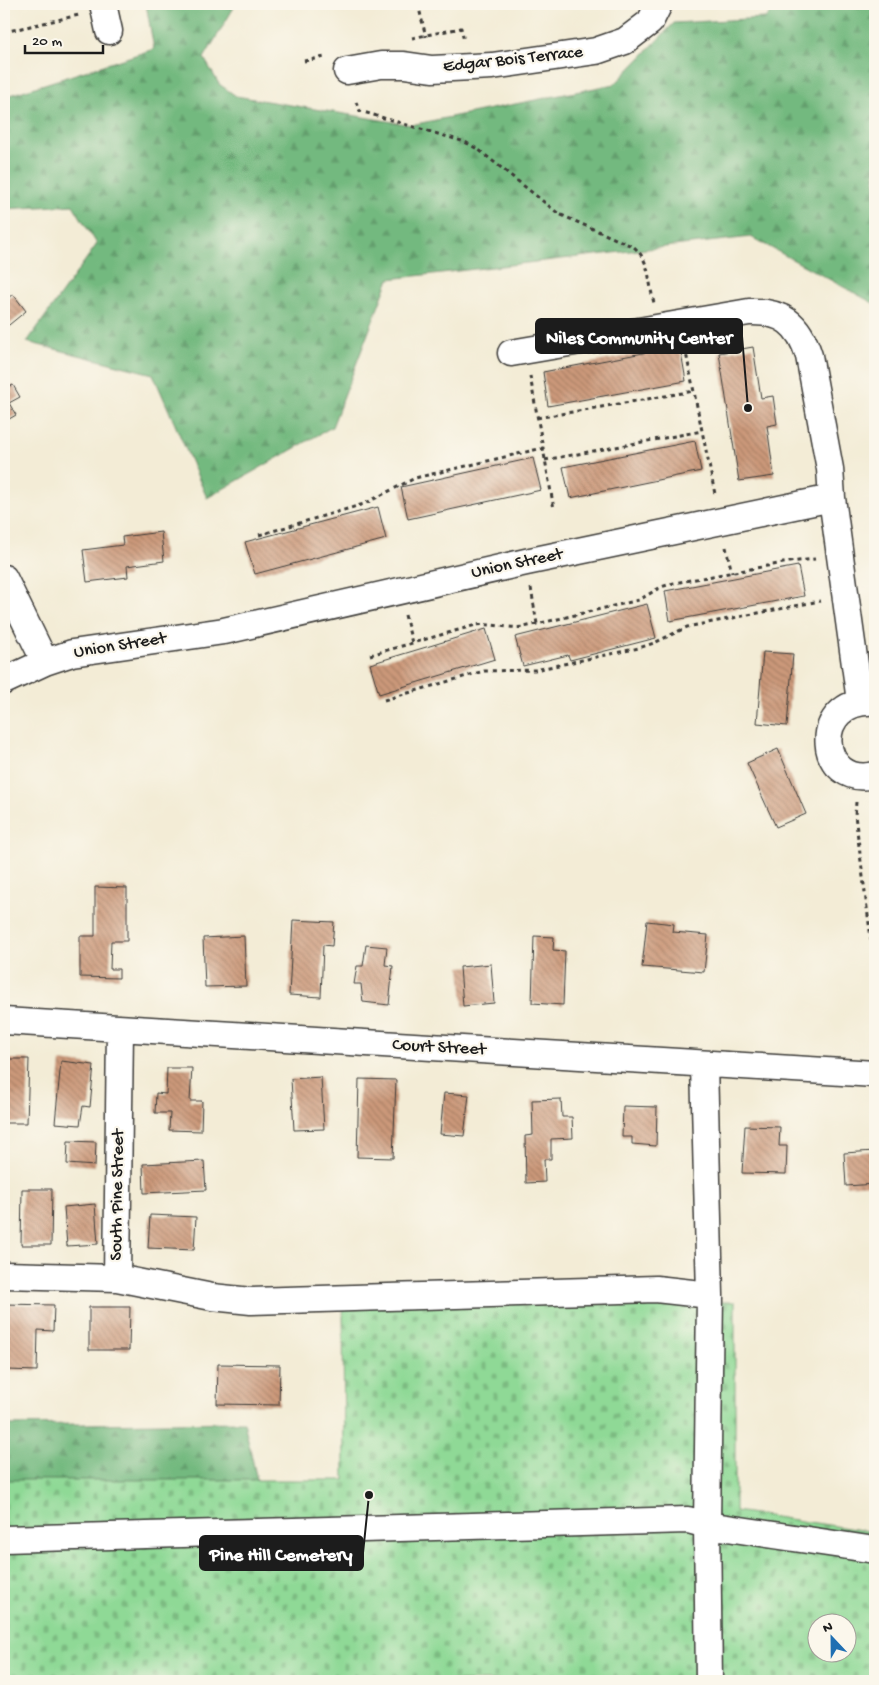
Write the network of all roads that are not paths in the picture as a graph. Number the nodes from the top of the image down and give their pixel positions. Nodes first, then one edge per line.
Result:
1 (659, 4) edge
2 (347, 71) dead end
3 (518, 352) road end
4 (832, 498) junction
5 (4, 578) edge
6 (45, 662) junction
7 (4, 681) edge
8 (868, 702) edge
9 (867, 776) edge
10 (4, 1021) edge
11 (120, 1029) junction
12 (704, 1065) junction
13 (875, 1074) edge
14 (4, 1275) edge
15 (116, 1278) junction
16 (710, 1295) junction
17 (707, 1525) junction
18 (4, 1539) edge
19 (875, 1550) edge
20 (709, 1681) edge

1 - 2 street, Edgar Bois Terrace
3 - 4 street
4 - 6 street, Union Street
4 - 8 street
5 - 6 street
6 - 7 street, Union Street
8 - 9 street
10 - 11 street, Court Street
11 - 12 street, Court Street
11 - 15 street, South Pine Street
12 - 13 street, Court Street
12 - 16 street
14 - 15 street, South Pine Street
15 - 16 street
16 - 17 street
17 - 18 street
17 - 19 street
17 - 20 street

